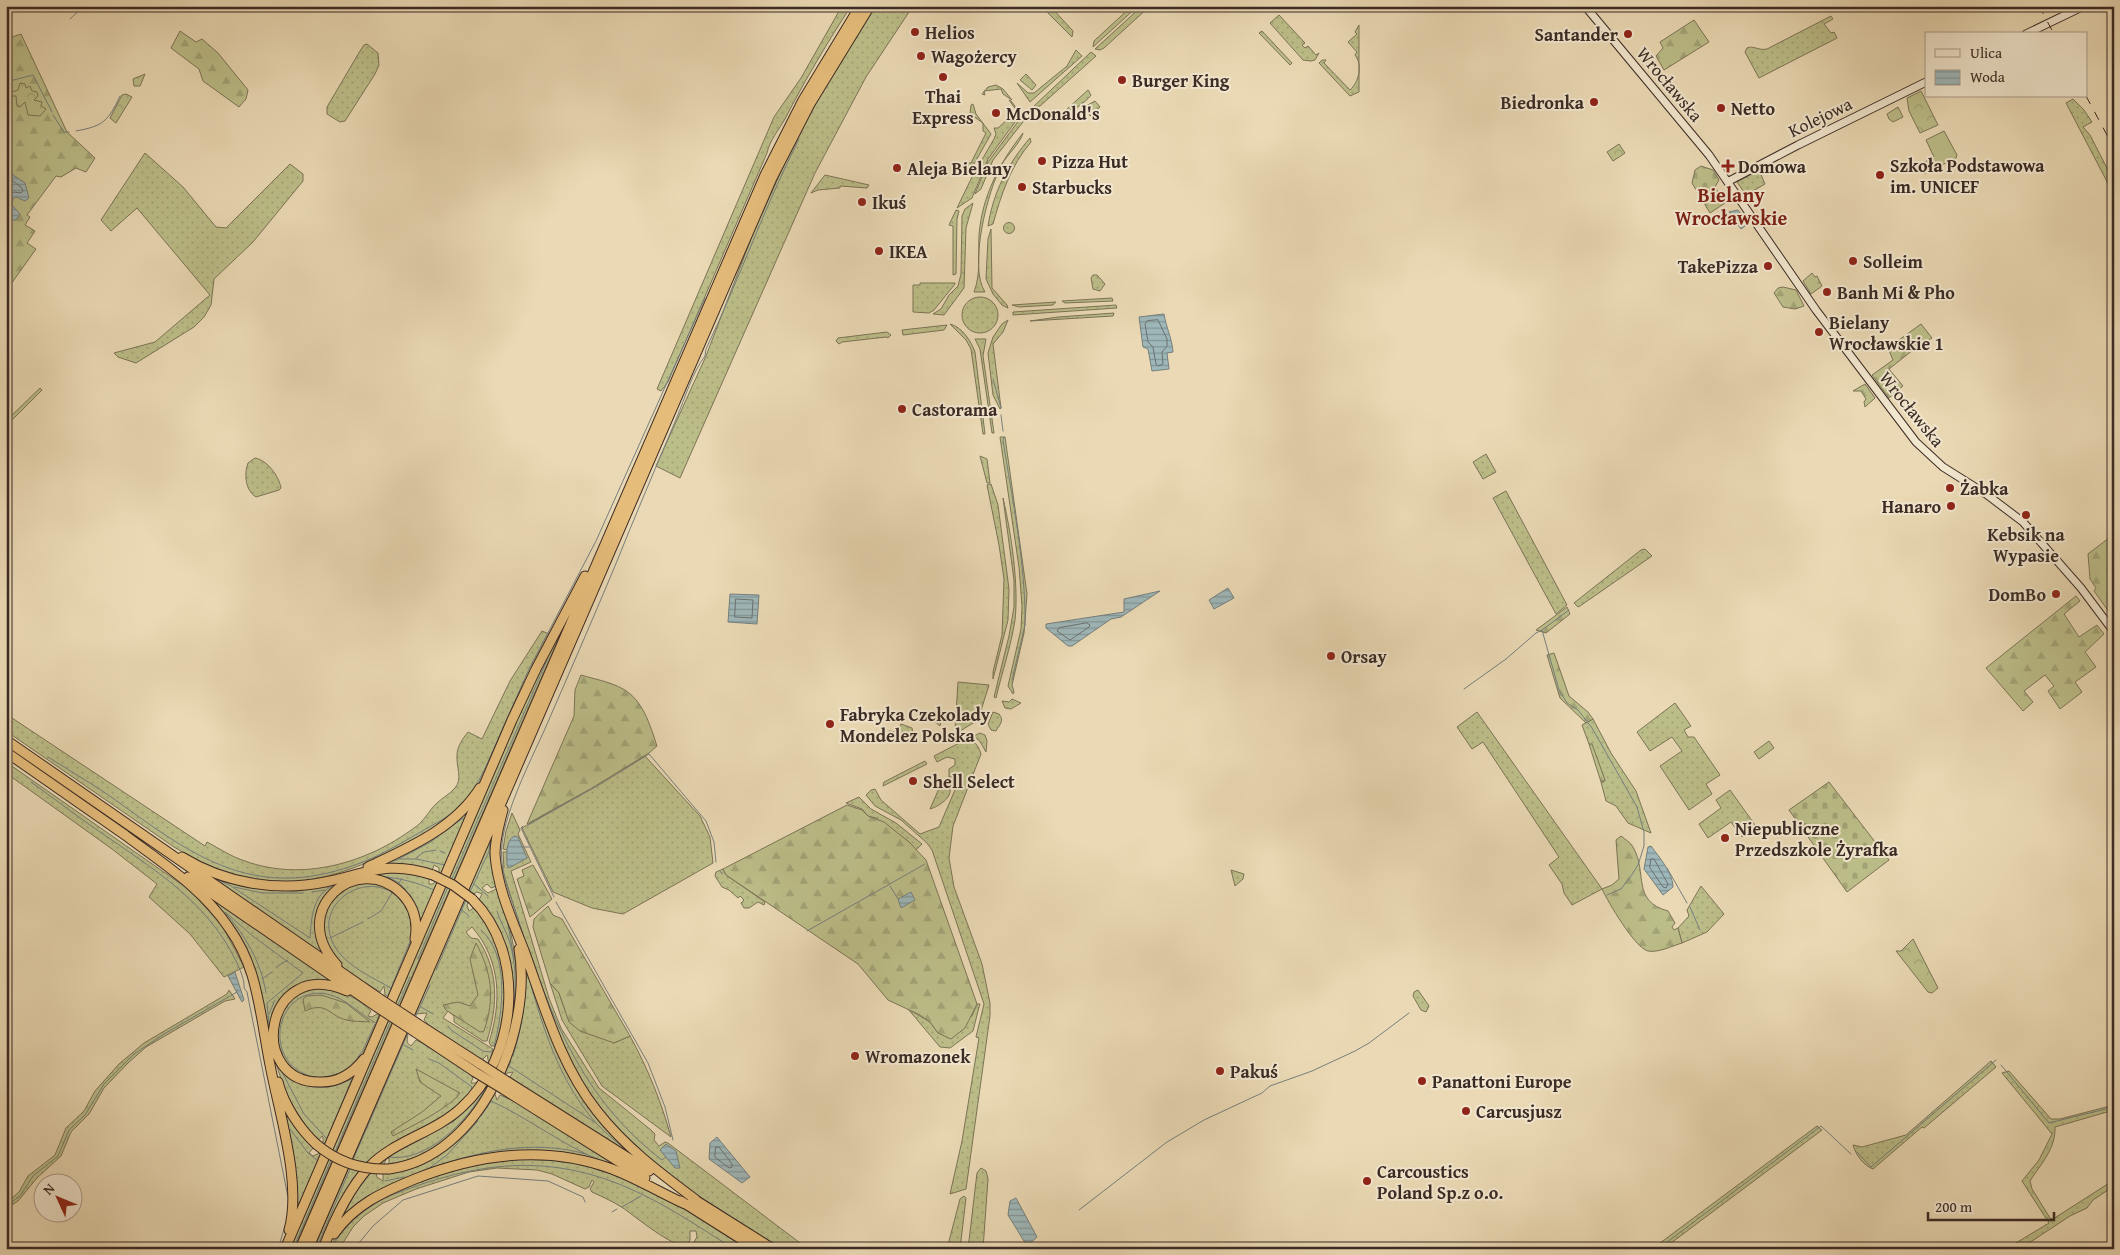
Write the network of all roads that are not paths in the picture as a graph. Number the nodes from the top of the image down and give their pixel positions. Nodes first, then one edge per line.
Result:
1 (860, 6) edge
2 (870, 6) edge
3 (1585, 6) edge
4 (2084, 6) edge
5 (2030, 32) edge
6 (1925, 82) edge
7 (1729, 182) junction
8 (603, 548) junction
9 (2114, 632) edge
10 (6, 740) edge
11 (6, 752) edge
12 (497, 756) junction
13 (514, 773) junction
14 (121, 832) junction
15 (142, 834) junction
16 (341, 878) junction
17 (228, 900) junction
18 (516, 929) junction
19 (408, 963) junction
20 (359, 986) junction
21 (366, 999) junction
22 (378, 1003) junction
23 (265, 1033) junction
24 (375, 1039) junction
25 (505, 1086) junction
26 (696, 1200) junction
27 (685, 1204) junction
28 (284, 1249) edge
29 (300, 1249) edge
30 (308, 1249) edge
31 (324, 1249) edge
32 (757, 1249) edge
33 (773, 1249) edge

1 - 8 highway
2 - 13 highway
3 - 7 main road, Wrocławska
4 - 5 main road
6 - 7 main road, Kolejowa
7 - 9 main road, Wrocławska
8 - 12 highway
8 - 29 highway
10 - 15 highway
11 - 14 highway
12 - 16 highway
12 - 19 highway
13 - 18 highway
13 - 30 highway
14 - 17 highway
14 - 23 highway
15 - 16 highway
15 - 17 highway
16 - 31 highway, bridge
17 - 20 highway
17 - 21 highway
18 - 23 highway, bridge
18 - 26 highway
19 - 20 highway
19 - 24 highway
20 - 22 highway
21 - 22 highway
21 - 24 highway
22 - 25 highway, bridge
23 - 28 highway
24 - 28 highway
25 - 26 highway
25 - 27 highway
26 - 33 highway
27 - 31 highway
27 - 32 highway

